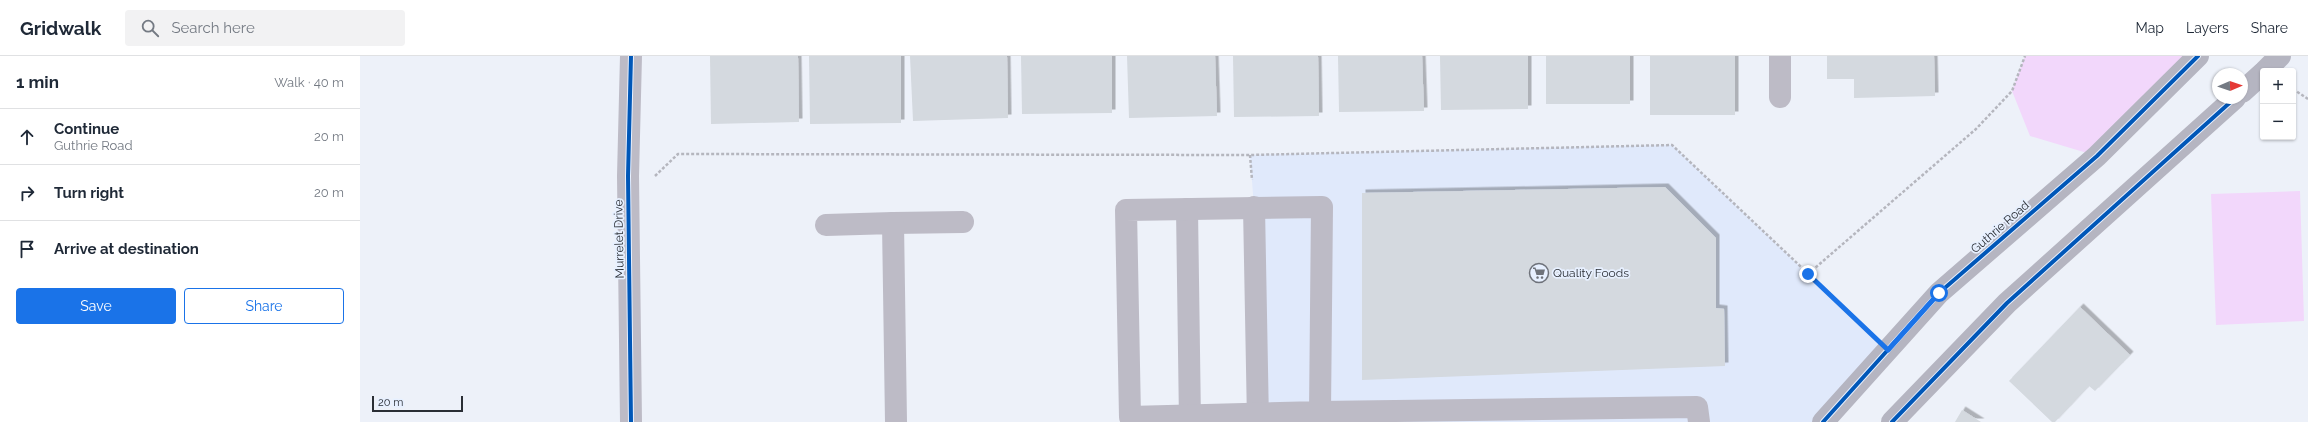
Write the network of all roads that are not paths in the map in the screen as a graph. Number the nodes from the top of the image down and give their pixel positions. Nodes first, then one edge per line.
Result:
1 (631, 56) edge
2 (1780, 56) edge
3 (2198, 56) edge
4 (2280, 56) edge
5 (2268, 68) edge
6 (2260, 76) edge
7 (2248, 87) edge
8 (1780, 97) dead end
9 (2228, 104) edge
10 (1254, 207) junction
11 (1187, 209) junction
12 (963, 222) dead end
13 (893, 223) junction
14 (826, 225) dead end
15 (1466, 416) edge
16 (1320, 417) edge
17 (1258, 418) edge
18 (1130, 419) edge
19 (1190, 419) edge
20 (631, 422) edge
21 (896, 422) edge
22 (1698, 422) edge
23 (1823, 422) edge
24 (1892, 422) edge

1 - 20 street, Murrelet Drive
2 - 8 street
3 - 23 main road, Guthrie Road
4 - 5 main road
6 - 7 main road
9 - 24 main road
10 - 11 street
10 - 16 street
10 - 17 street
11 - 18 street
11 - 19 street
12 - 13 street
13 - 14 street
13 - 21 street
15 - 16 street
15 - 22 street
16 - 17 street
17 - 19 street
18 - 19 street

